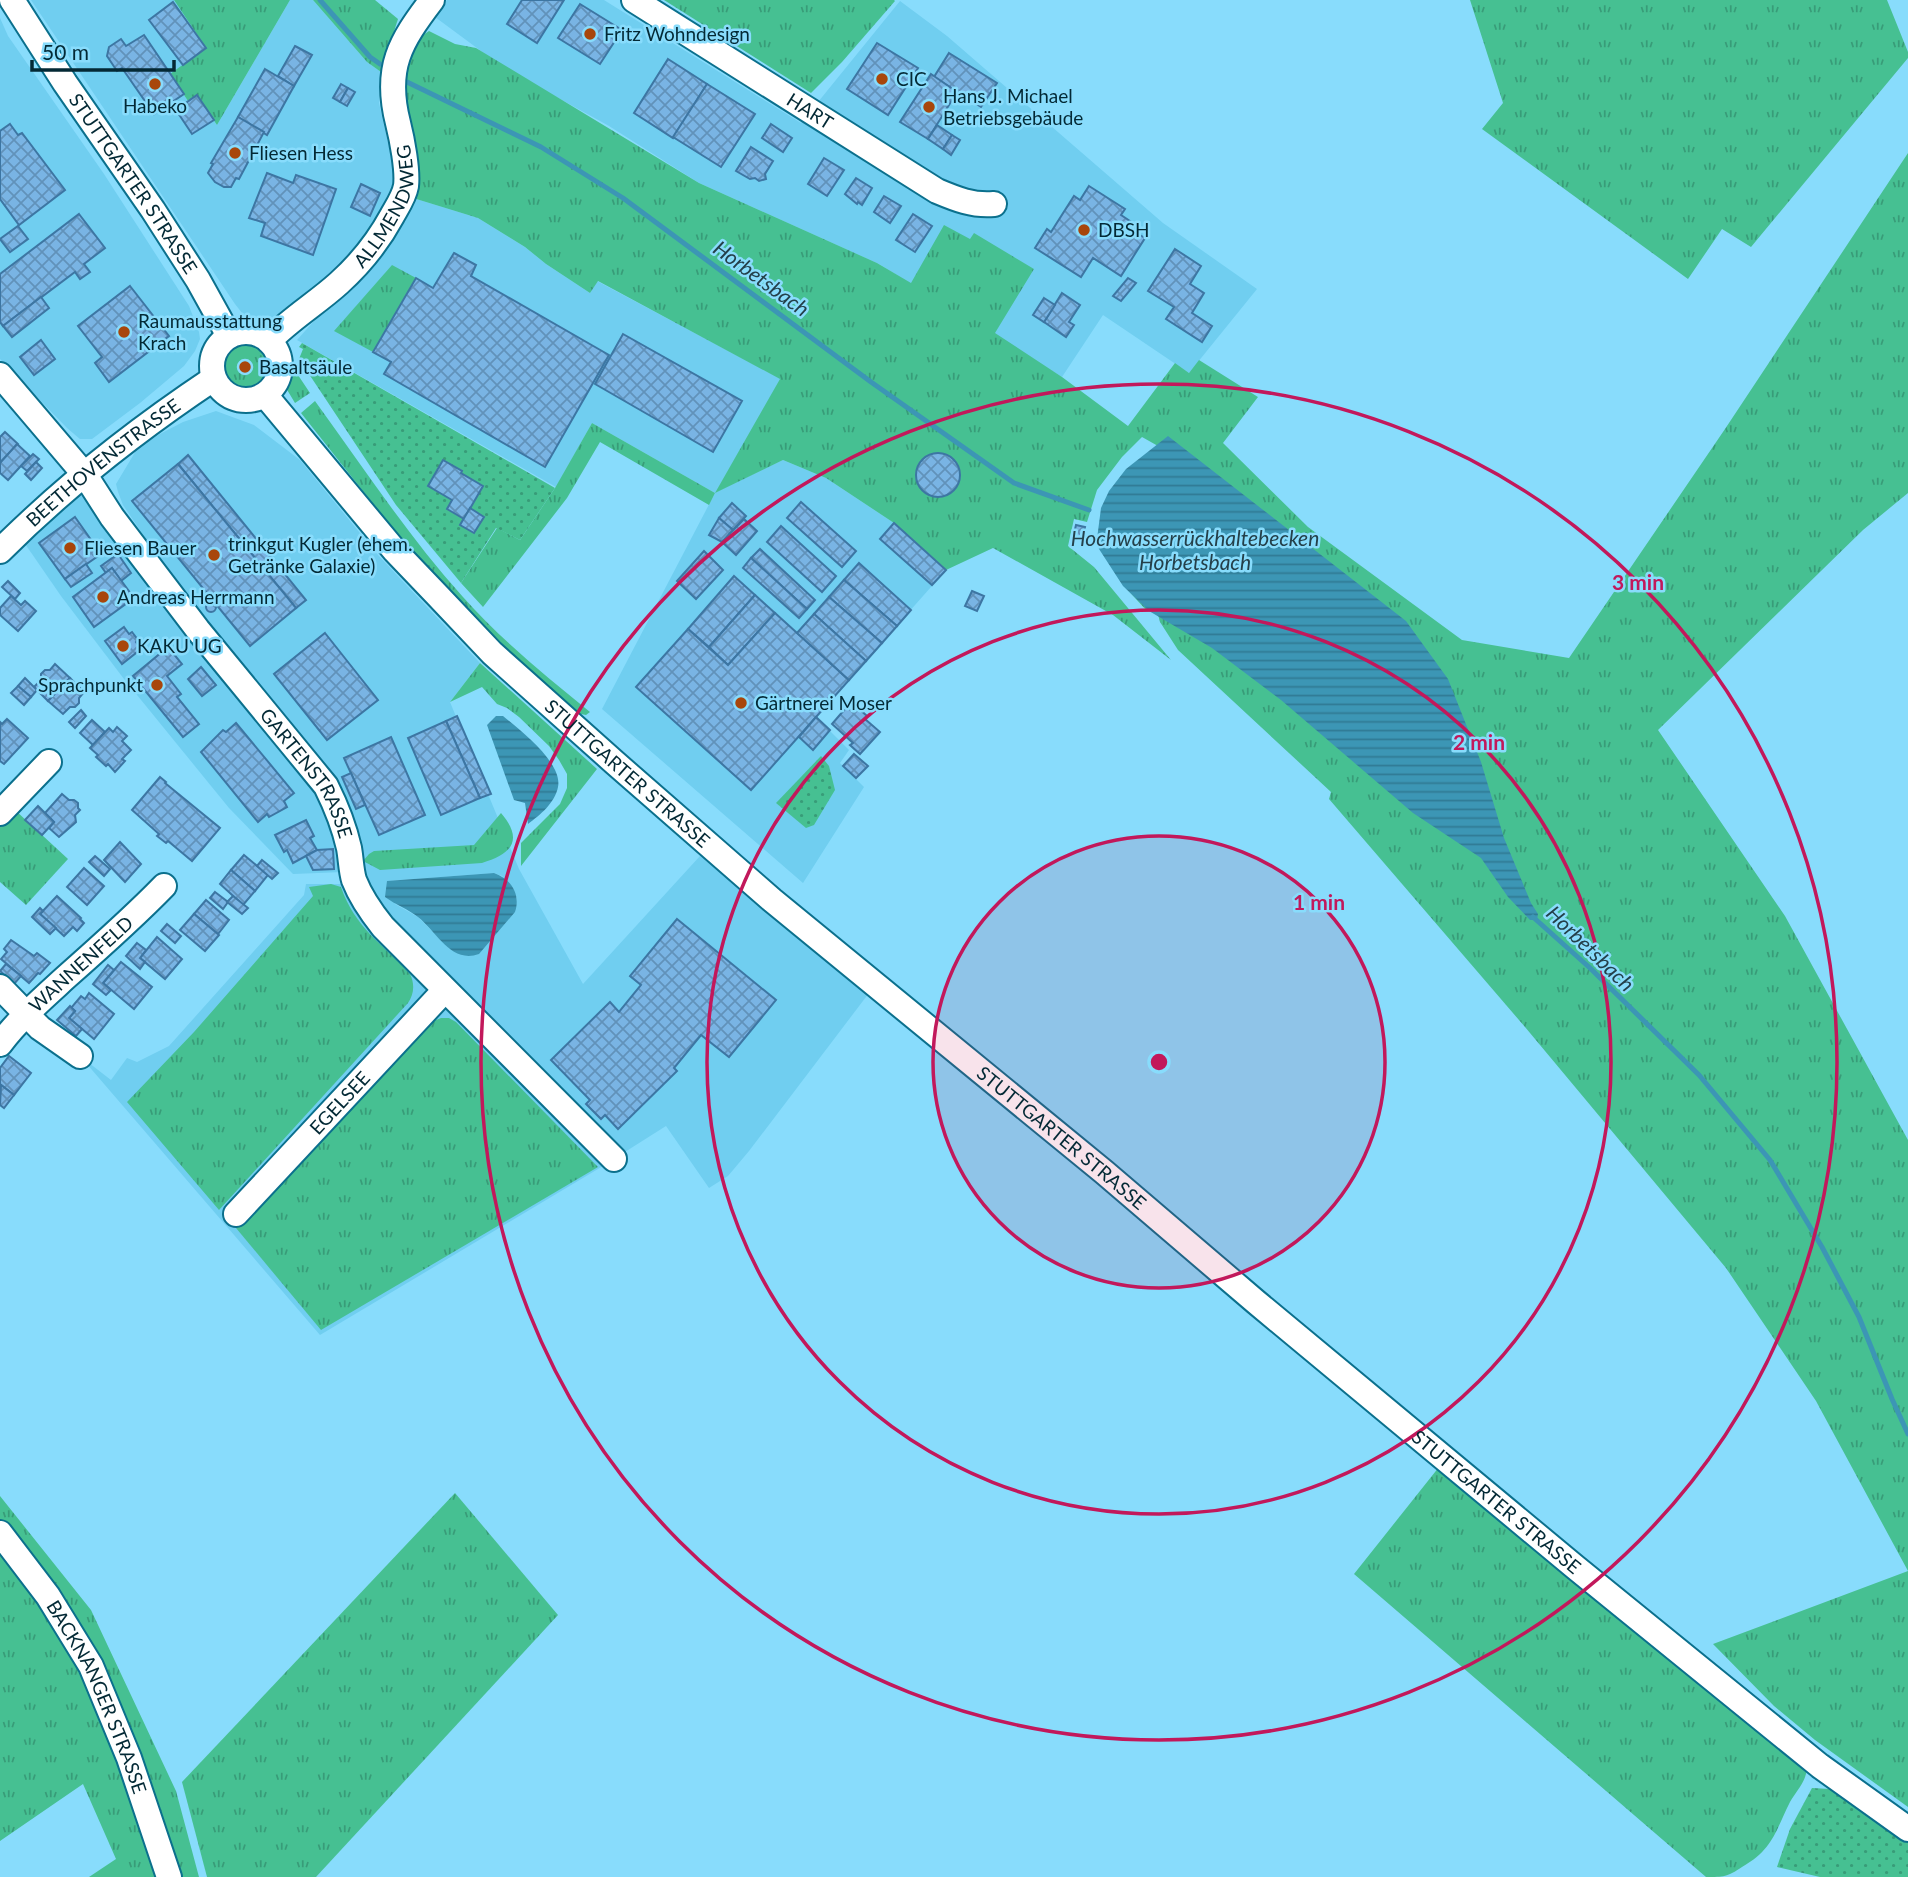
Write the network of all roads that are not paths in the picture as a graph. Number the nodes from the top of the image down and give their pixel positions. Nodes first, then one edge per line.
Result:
1 (12, 0) edge
2 (432, 0) edge
3 (634, 0) edge
4 (994, 204) dead end
5 (229, 336) junction
6 (269, 341) junction
7 (0, 374) edge
8 (213, 379) junction
9 (265, 395) junction
10 (85, 475) junction
11 (0, 551) edge
12 (49, 762) dead end
13 (0, 813) edge
14 (164, 886) dead end
15 (0, 987) edge
16 (444, 990) junction
17 (27, 1014) junction
18 (0, 1044) edge
19 (80, 1056) dead end
20 (614, 1160) dead end
21 (236, 1214) dead end
22 (0, 1533) edge
23 (1908, 1829) edge
24 (169, 1877) edge

1 - 5 street, STUTTGARTER STRASSE
2 - 6 street, ALLMENDWEG
3 - 4 street, HART
5 - 6 street
5 - 8 street
6 - 9 street
7 - 10 street, GARTENSTRASSE
8 - 9 street
8 - 10 street, BEETHOVENSTRASSE
9 - 23 street, STUTTGARTER STRASSE
10 - 11 street, BEETHOVENSTRASSE
10 - 16 street, GARTENSTRASSE
12 - 13 street
14 - 17 street, WANNENFELD
15 - 17 street
16 - 20 street, GARTENSTRASSE
16 - 21 street, EGELSEE
17 - 18 street, WANNENFELD
17 - 19 street
22 - 24 street, BACKNANGER STRASSE

